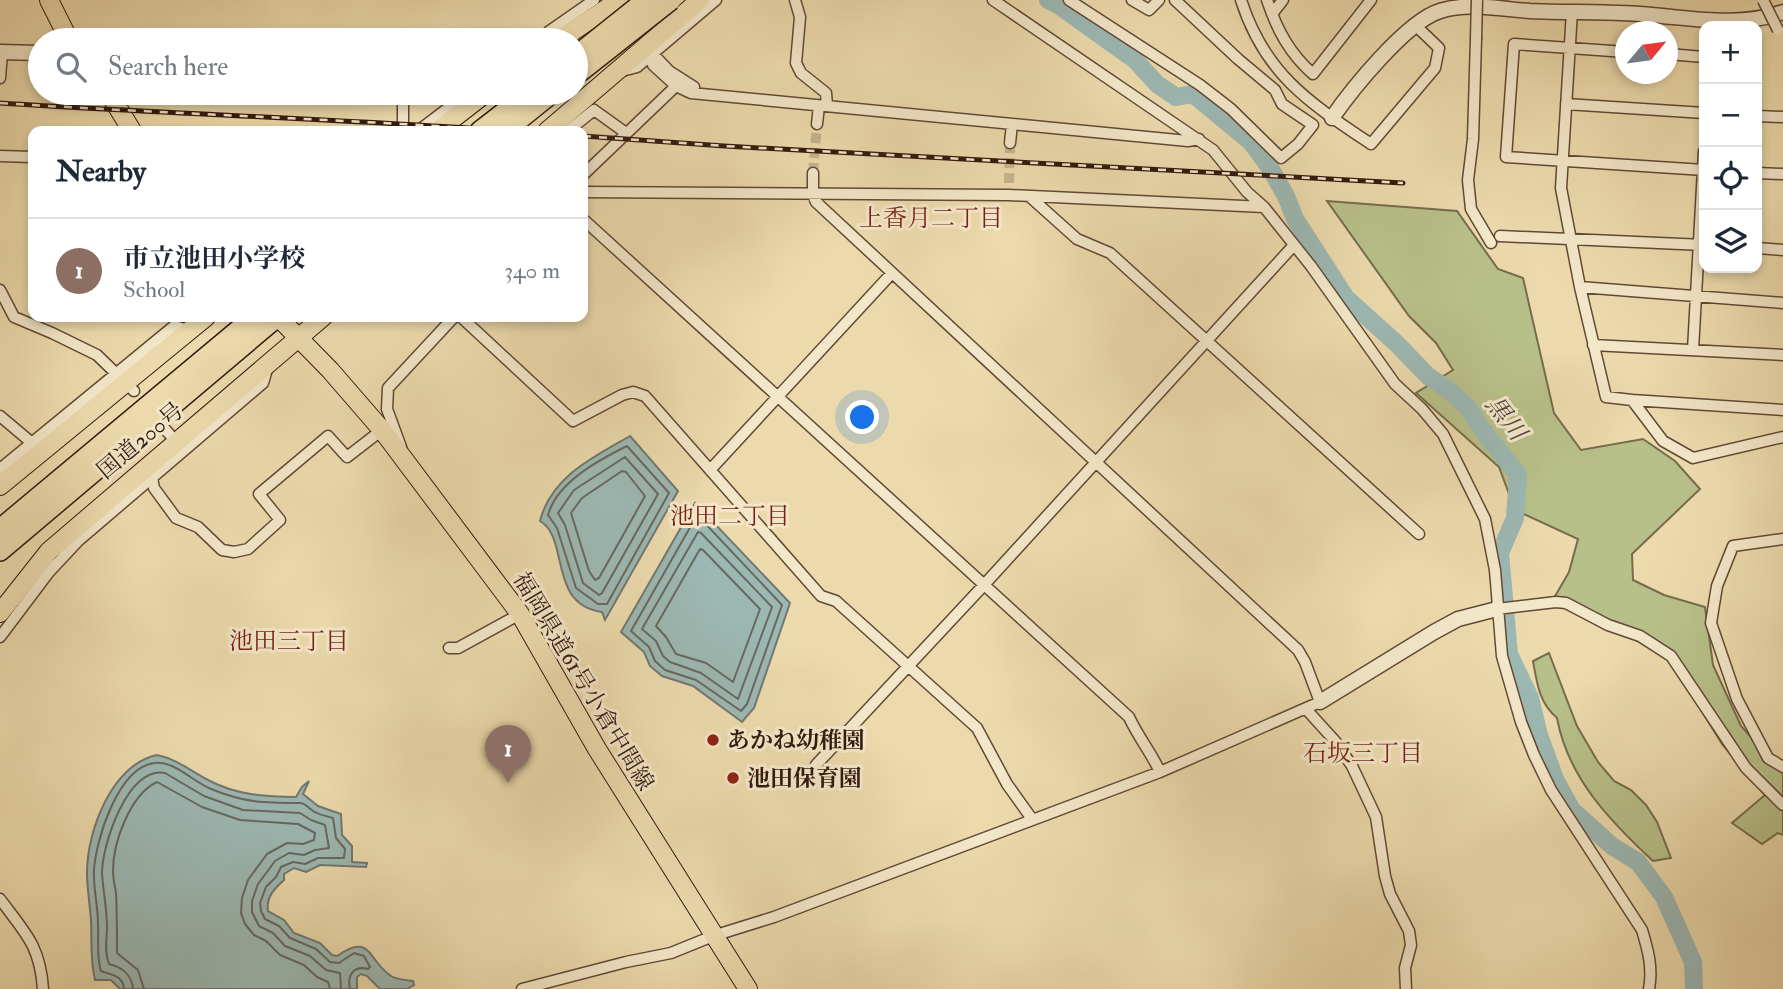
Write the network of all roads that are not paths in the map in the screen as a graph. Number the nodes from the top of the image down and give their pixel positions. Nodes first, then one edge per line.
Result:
1 (49, 0) edge
2 (572, 0) edge
3 (592, 0) edge
4 (619, 0) edge
5 (646, 0) edge
6 (671, 0) edge
7 (700, 0) edge
8 (716, 0) edge
9 (795, 0) edge
10 (993, 0) edge
11 (1069, 0) edge
12 (1132, 0) edge
13 (1159, 0) edge
14 (1175, 0) edge
15 (1241, 0) edge
16 (1267, 0) edge
17 (1283, 0) edge
18 (1371, 0) edge
19 (1477, 0) edge
20 (1763, 0) edge
21 (1572, 6) edge
22 (580, 9) junction
23 (1783, 12) edge
24 (1272, 14) junction
25 (1744, 21) edge
26 (1699, 22) edge
27 (1415, 25) junction
28 (63, 28) edge
29 (554, 28) edge
30 (578, 28) edge
31 (1783, 41) edge
32 (588, 46) edge
33 (1570, 48) junction
34 (1615, 51) edge
35 (1, 53) edge
36 (28, 53) edge
37 (1678, 55) edge
38 (1699, 57) edge
39 (653, 60) junction
40 (588, 66) edge
41 (617, 72) junction
42 (0, 78) edge
43 (676, 86) junction
44 (588, 97) edge
45 (735, 98) junction
46 (588, 103) edge
47 (1566, 104) junction
48 (116, 105) edge
49 (403, 105) edge
50 (452, 105) edge
51 (471, 105) edge
52 (514, 105) edge
53 (537, 105) edge
54 (578, 105) edge
55 (581, 105) edge
56 (823, 106) junction
57 (1699, 113) edge
58 (1762, 116) edge
59 (1783, 117) edge
60 (1332, 118) junction
61 (817, 124) tunnel mouth
62 (1012, 124) junction
63 (129, 126) edge
64 (403, 126) edge
65 (425, 126) edge
66 (443, 126) edge
67 (486, 126) edge
68 (511, 126) edge
69 (553, 126) edge
70 (571, 126) edge
71 (626, 133) junction
72 (1199, 139) junction
73 (1010, 143) tunnel mouth
74 (0, 156) edge
75 (28, 158) edge
76 (1562, 161) junction
77 (588, 170) edge
78 (1699, 170) edge
79 (813, 173) tunnel mouth
80 (1762, 173) edge
81 (1783, 174) edge
82 (1009, 183) tunnel mouth
83 (588, 192) edge
84 (813, 195) junction
85 (1009, 195) junction
86 (1028, 196) junction
87 (1264, 206) junction
88 (588, 224) edge
89 (1572, 238) junction
90 (1294, 245) junction
91 (1699, 245) edge
92 (1762, 248) edge
93 (1783, 250) edge
94 (1699, 272) edge
95 (892, 273) junction
96 (1580, 288) junction
97 (0, 290) edge
98 (1696, 298) junction
99 (1783, 303) edge
100 (199, 322) edge
101 (283, 322) edge
102 (317, 322) edge
103 (449, 322) edge
104 (466, 322) edge
105 (249, 327) edge
106 (299, 337) junction
107 (1207, 340) junction
108 (1593, 345) junction
109 (1693, 351) junction
110 (1783, 355) edge
111 (125, 382) junction
112 (778, 397) junction
113 (1632, 400) junction
114 (1783, 410) edge
115 (0, 416) edge
116 (382, 430) junction
117 (140, 431) junction
118 (1783, 437) edge
119 (32, 443) junction
120 (406, 463) junction
121 (1095, 464) junction
122 (0, 469) edge
123 (710, 470) junction
124 (150, 471) junction
125 (0, 486) edge
126 (0, 529) edge
127 (1419, 534) dead end
128 (1783, 539) edge
129 (0, 551) edge
130 (0, 566) edge
131 (983, 586) junction
132 (1499, 609) junction
133 (520, 614) junction
134 (1, 627) edge
135 (449, 648) dead end
136 (909, 666) junction
137 (1321, 702) junction
138 (1306, 709) junction
139 (816, 765) dead end
140 (1783, 767) edge
141 (1160, 772) junction
142 (1783, 805) edge
143 (1032, 819) junction
144 (0, 899) edge
145 (713, 936) junction
146 (43, 989) edge
147 (522, 989) edge
148 (748, 989) edge
149 (1406, 989) edge
150 (1649, 989) edge

1 - 28 main road
2 - 22 street
3 - 22 street
4 - 30 main road
5 - 32 highway, bridge
6 - 40 highway, bridge
7 - 41 main road
8 - 39 street
9 - 56 street
10 - 72 street
11 - 14 street
12 - 13 street
15 - 60 street
16 - 24 street
17 - 24 street
18 - 24 street
19 - 89 street, bridge
20 - 31 street, bridge
21 - 26 street
21 - 27 street
21 - 33 street
22 - 29 street
23 - 25 street
27 - 60 street
27 - 60 street
33 - 34 street
33 - 47 street
33 - 76 street
35 - 36 street
35 - 42 street
37 - 38 street
39 - 41 street
39 - 43 street
39 - 45 street
41 - 44 main road
43 - 45 street
43 - 71 street
45 - 56 street
46 - 71 street
47 - 57 street
47 - 76 street
48 - 63 main road
49 - 64 street
50 - 65 street
51 - 66 main road
52 - 67 highway
53 - 68 highway
54 - 69 main road
55 - 70 street
56 - 61 street
56 - 62 street
58 - 59 street
62 - 72 street
62 - 73 street
71 - 77 street
72 - 87 street
74 - 75 street
76 - 78 street
76 - 89 street
79 - 84 street
80 - 81 street
82 - 85 street
83 - 84 street
84 - 85 street
84 - 95 street
85 - 86 street
86 - 87 street
86 - 107 street
87 - 90 street
88 - 112 street
89 - 91 street
89 - 96 street
90 - 107 street
90 - 132 street
92 - 93 street
94 - 98 street
95 - 112 street
95 - 121 street
96 - 98 street
96 - 108 street
97 - 111 street
98 - 99 street
98 - 109 street
100 - 111 main road
101 - 106 main road, 福岡県道61号小倉中間線
102 - 106 main road, 国道200号
103 - 120 street
104 - 123 street
105 - 117 highway
105 - 126 highway
106 - 116 main road, 福岡県道61号小倉中間線
106 - 124 main road, 国道200号
107 - 121 street
107 - 127 street
108 - 109 street
108 - 113 street
109 - 110 street
111 - 119 street
111 - 125 main road
112 - 123 street
112 - 131 street
113 - 114 street
113 - 118 street
115 - 119 street
116 - 120 main road, 福岡県道61号小倉中間線
116 - 124 street
117 - 129 highway
117 - 130 highway
119 - 122 street
120 - 133 main road, 福岡県道61号小倉中間線
121 - 131 street
121 - 137 street
123 - 136 street
124 - 134 main road, 国道200号
128 - 140 street
131 - 136 street
131 - 141 street
132 - 137 street
132 - 142 street
132 - 150 street
133 - 135 street
133 - 145 main road, 福岡県道61号小倉中間線
136 - 139 street
136 - 143 street
137 - 138 street
138 - 141 street
138 - 149 street
141 - 143 street
143 - 145 street
144 - 146 street
145 - 147 street
145 - 148 main road, 福岡県道61号小倉中間線

